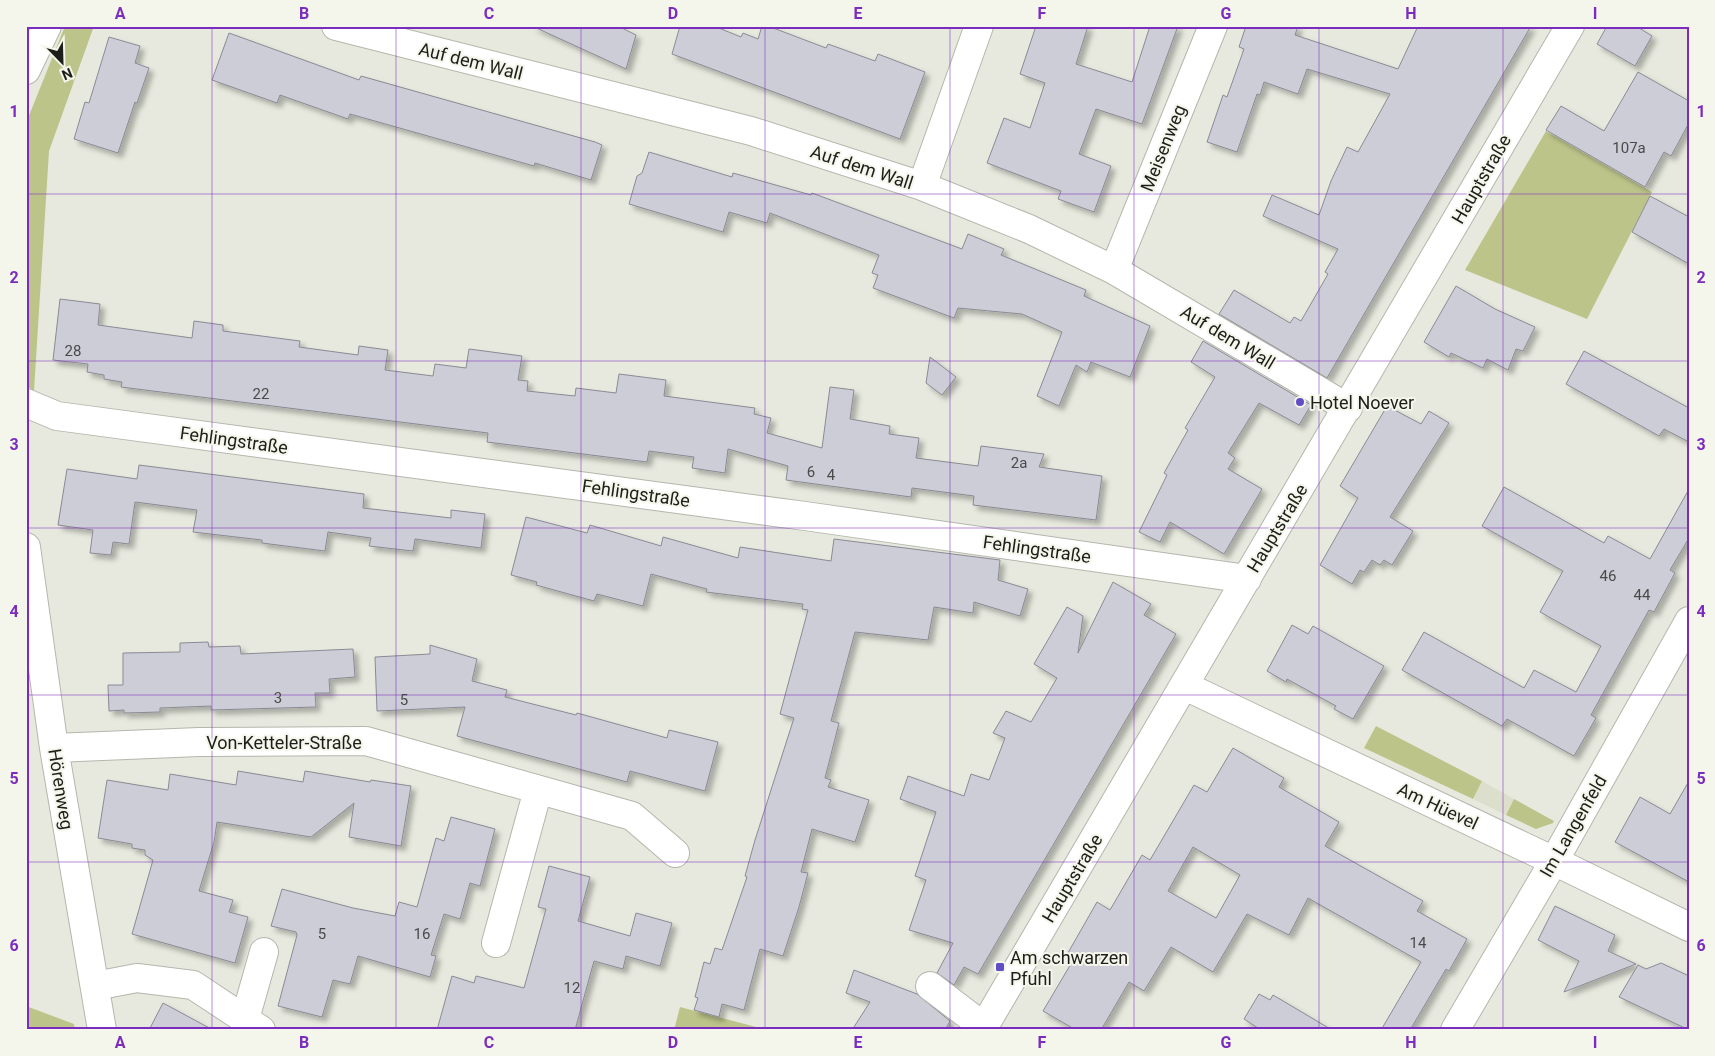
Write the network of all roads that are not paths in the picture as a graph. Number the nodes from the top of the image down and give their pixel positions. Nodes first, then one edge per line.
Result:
1 (47, 26) edge
2 (336, 26) edge
3 (979, 26) edge
4 (1213, 26) edge
5 (1570, 26) edge
6 (26, 70) edge
7 (922, 186) junction
8 (1114, 270) junction
9 (26, 403) edge
10 (1348, 408) junction
11 (26, 547) edge
12 (1247, 580) junction
13 (1689, 621) edge
14 (1185, 686) junction
15 (54, 748) junction
16 (538, 790) junction
17 (675, 854) dead end
18 (1554, 861) junction
19 (1689, 927) edge
20 (496, 943) dead end
21 (264, 952) dead end
22 (95, 986) junction
23 (930, 986) dead end
24 (253, 1024) edge
25 (983, 1028) edge
26 (102, 1030) edge
27 (1455, 1030) edge

1 - 6 street
2 - 7 street, Auf dem Wall
3 - 7 street
4 - 8 street, Meisenweg
5 - 10 street, Hauptstraße
7 - 8 street, Auf dem Wall
8 - 10 street, Auf dem Wall
9 - 12 street, Fehlingstraße
10 - 12 street, Hauptstraße
11 - 15 street, Hörenweg
12 - 14 street, Hauptstraße
13 - 18 street, Im Langenfeld
14 - 18 street, Am Hüevel
14 - 25 street, Hauptstraße
15 - 16 street, Von-Ketteler-Straße
15 - 22 street, Hörenweg
16 - 17 street, Von-Ketteler-Straße
16 - 20 street
18 - 19 street, Am Hüevel
18 - 27 street, Im Langenfeld
21 - 24 street
22 - 24 street
22 - 26 street, Hörenweg
23 - 25 street

